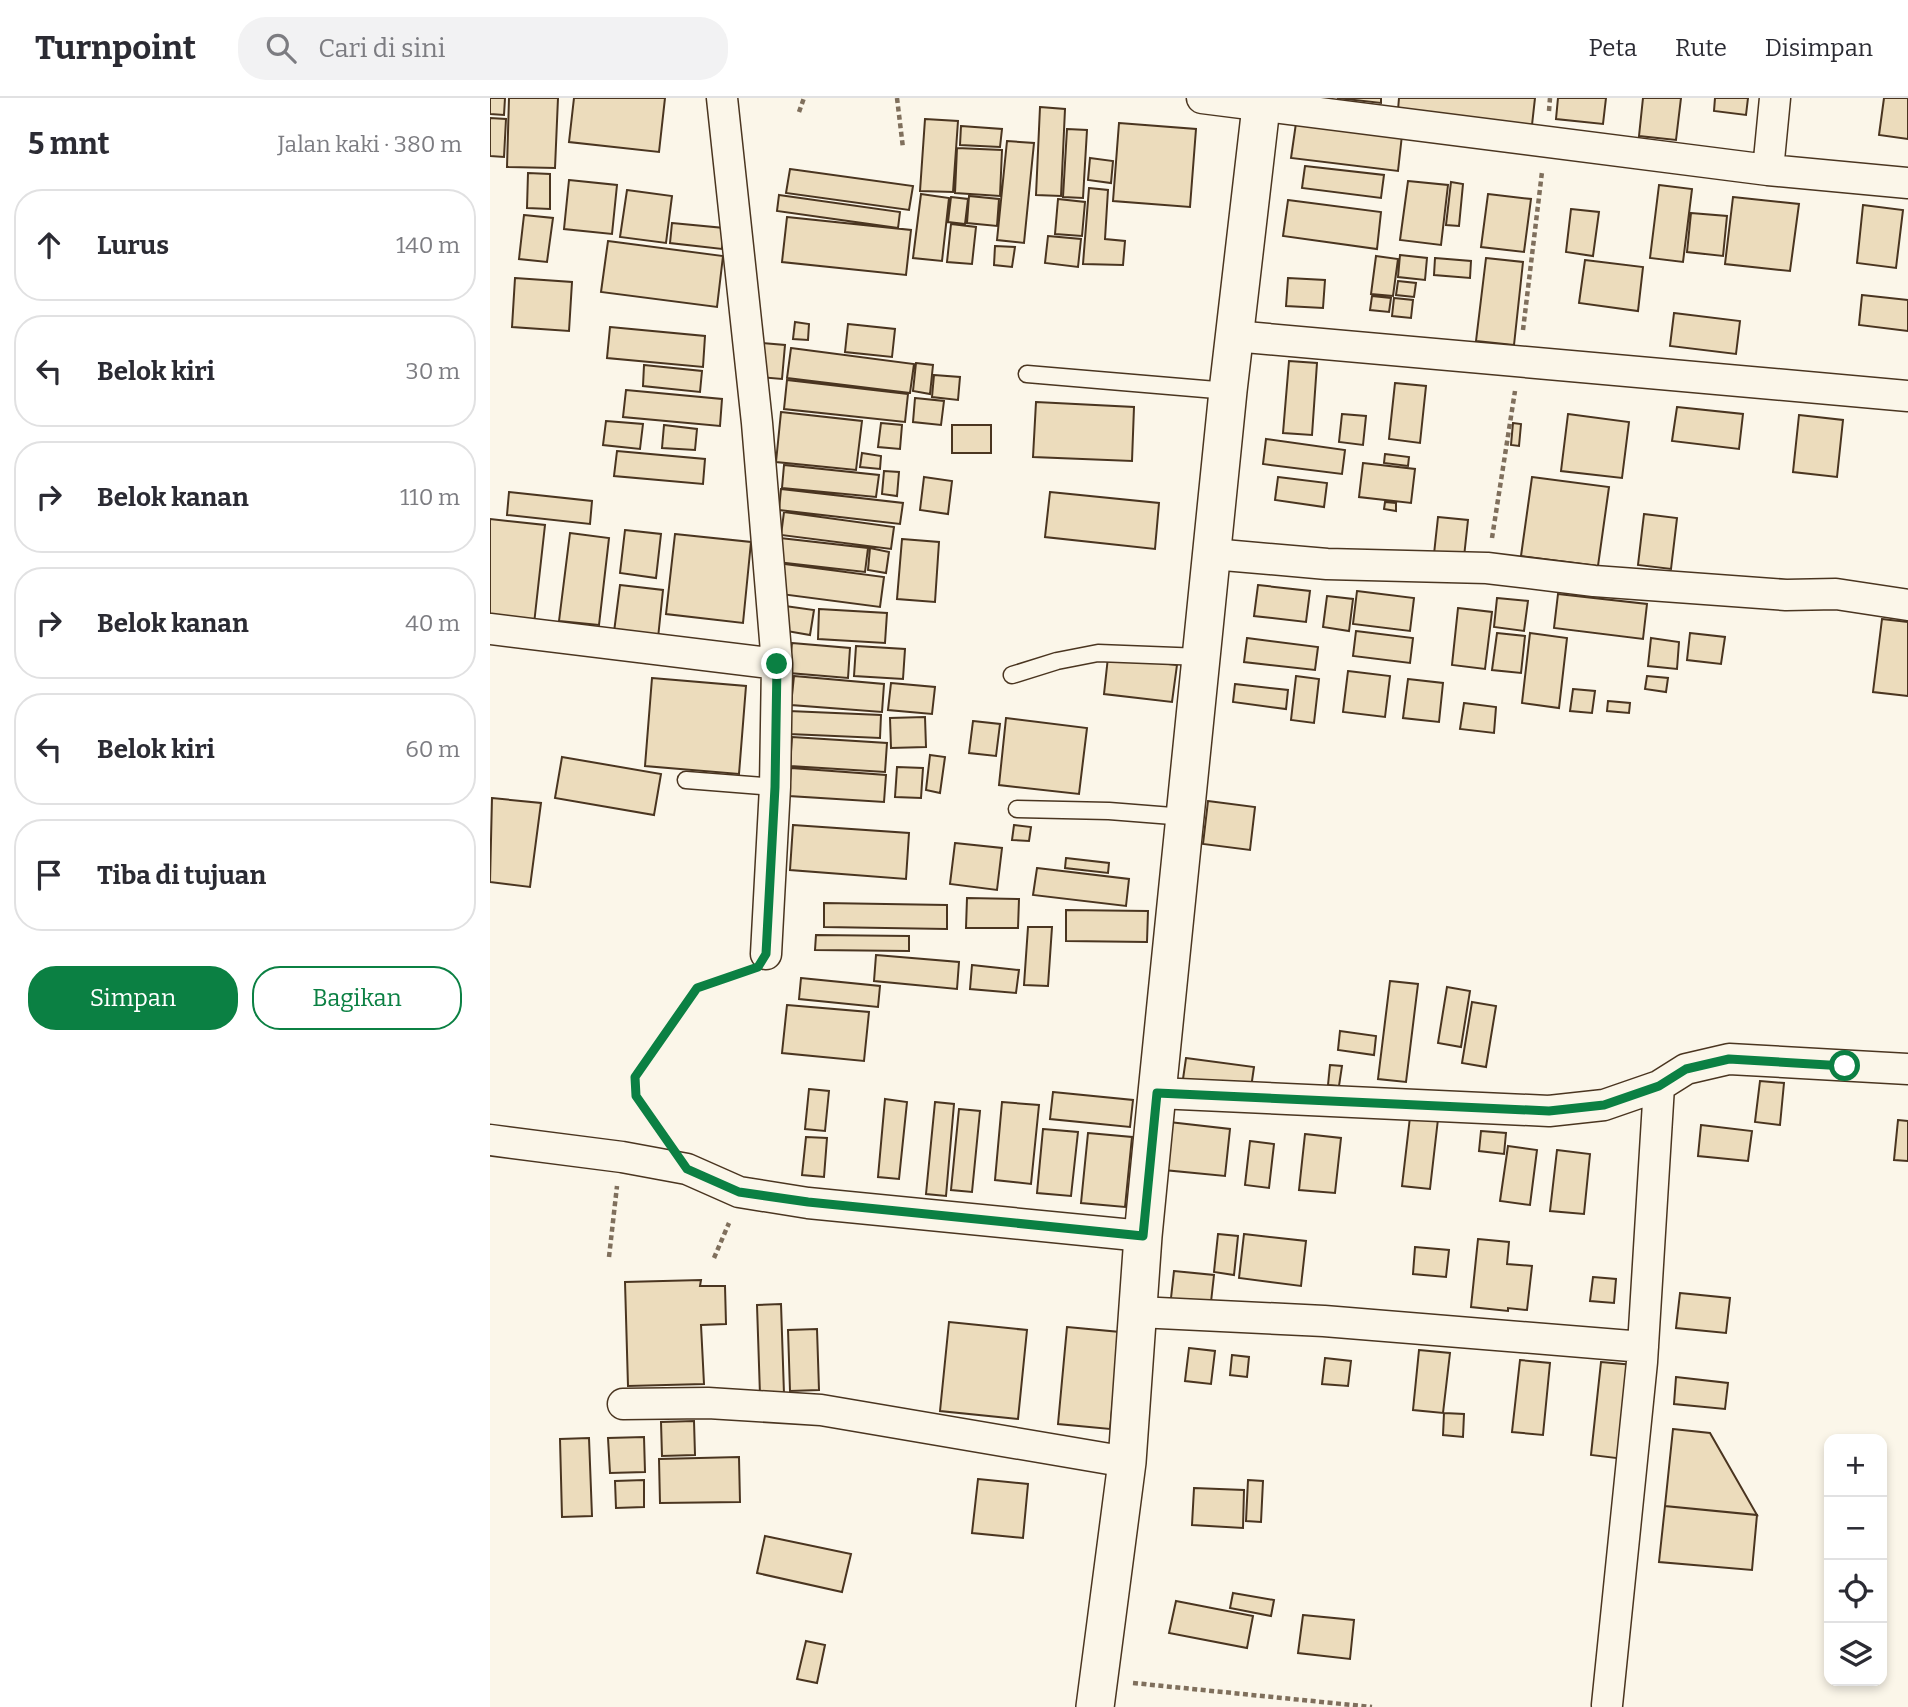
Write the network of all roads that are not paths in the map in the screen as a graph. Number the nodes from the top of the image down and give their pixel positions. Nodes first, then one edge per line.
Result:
1 (722, 98) edge
2 (1202, 98) edge
3 (1775, 98) edge
4 (1261, 102) edge
5 (1768, 170) junction
6 (1908, 183) edge
7 (1234, 335) junction
8 (1027, 374) dead end
9 (1228, 391) junction
10 (1908, 396) edge
11 (1212, 554) junction
12 (1908, 605) edge
13 (490, 629) edge
14 (1202, 657) junction
15 (777, 664) junction
16 (1012, 675) dead end
17 (686, 780) dead end
18 (775, 787) junction
19 (1017, 809) dead end
20 (1185, 817) junction
21 (766, 954) road end
22 (1908, 1069) edge
23 (1659, 1086) junction
24 (1157, 1093) junction
25 (490, 1140) edge
26 (1143, 1236) junction
27 (1138, 1312) junction
28 (1643, 1346) junction
29 (623, 1404) dead end
30 (1128, 1462) junction
31 (1096, 1693) edge
32 (1607, 1705) edge

1 - 15 street
2 - 4 street
3 - 5 street
4 - 5 street
4 - 7 street
5 - 6 street
7 - 9 street
7 - 10 street
8 - 9 lane
9 - 11 street
11 - 12 street
11 - 14 street
13 - 15 street
14 - 16 lane
14 - 20 street
15 - 18 street
17 - 18 lane
18 - 21 street
19 - 20 lane
20 - 24 street
22 - 23 street
23 - 24 street
23 - 28 street
24 - 26 street
25 - 26 street
26 - 27 street
27 - 28 street
27 - 30 street
28 - 32 street
29 - 30 street
30 - 31 street

